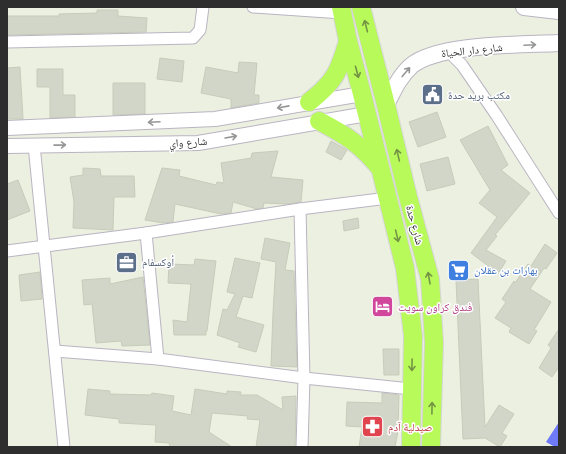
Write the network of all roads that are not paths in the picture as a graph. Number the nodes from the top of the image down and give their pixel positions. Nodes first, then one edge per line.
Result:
1 (203, 7) edge
2 (253, 7) edge
3 (361, 7) edge
4 (524, 7) edge
5 (342, 10) edge
6 (559, 10) edge
7 (348, 40) junction
8 (7, 42) edge
9 (559, 43) edge
10 (448, 51) junction
11 (362, 94) junction
12 (309, 102) junction
13 (386, 105) junction
14 (367, 114) junction
15 (319, 121) junction
16 (7, 128) edge
17 (34, 145) junction
18 (7, 146) edge
19 (382, 170) junction
20 (407, 194) junction
21 (388, 198) junction
22 (300, 209) junction
23 (559, 213) edge
24 (146, 233) junction
25 (44, 246) junction
26 (7, 251) edge
27 (55, 351) junction
28 (158, 359) junction
29 (304, 378) junction
30 (411, 389) junction
31 (64, 447) edge
32 (302, 447) edge
33 (411, 447) edge
34 (431, 447) edge

1 - 8 street
2 - 5 street
13 -> 3 main road, شارع حدة
4 - 6 main road
5 - 7 main road, شارع حدة
7 -> 11 main road, شارع حدة
7 - 12 main road
10 -> 9 main road, شارع دار الحياة
13 -> 10 main road, شارع دار الحياة
10 - 23 street
11 - 12 street, شارع واي
11 - 14 main road, شارع حدة
12 -> 16 street, شارع واي
20 -> 13 main road, شارع حدة
14 - 15 street, شارع واي
14 - 19 main road, شارع حدة
17 -> 15 street, شارع واي
15 - 19 main road
17 - 18 street, شارع واي
17 - 25 street
19 - 21 main road, شارع حدة
20 - 21 main road
34 -> 20 main road, شارع حدة
21 - 22 street
21 -> 30 main road, شارع حدة
22 - 24 street
22 - 29 street
24 - 25 street
24 - 28 street
25 - 26 street
25 - 27 street
27 - 28 street
27 - 31 street
28 - 29 street
29 - 30 street
29 - 32 street
30 - 33 main road, شارع حدة

